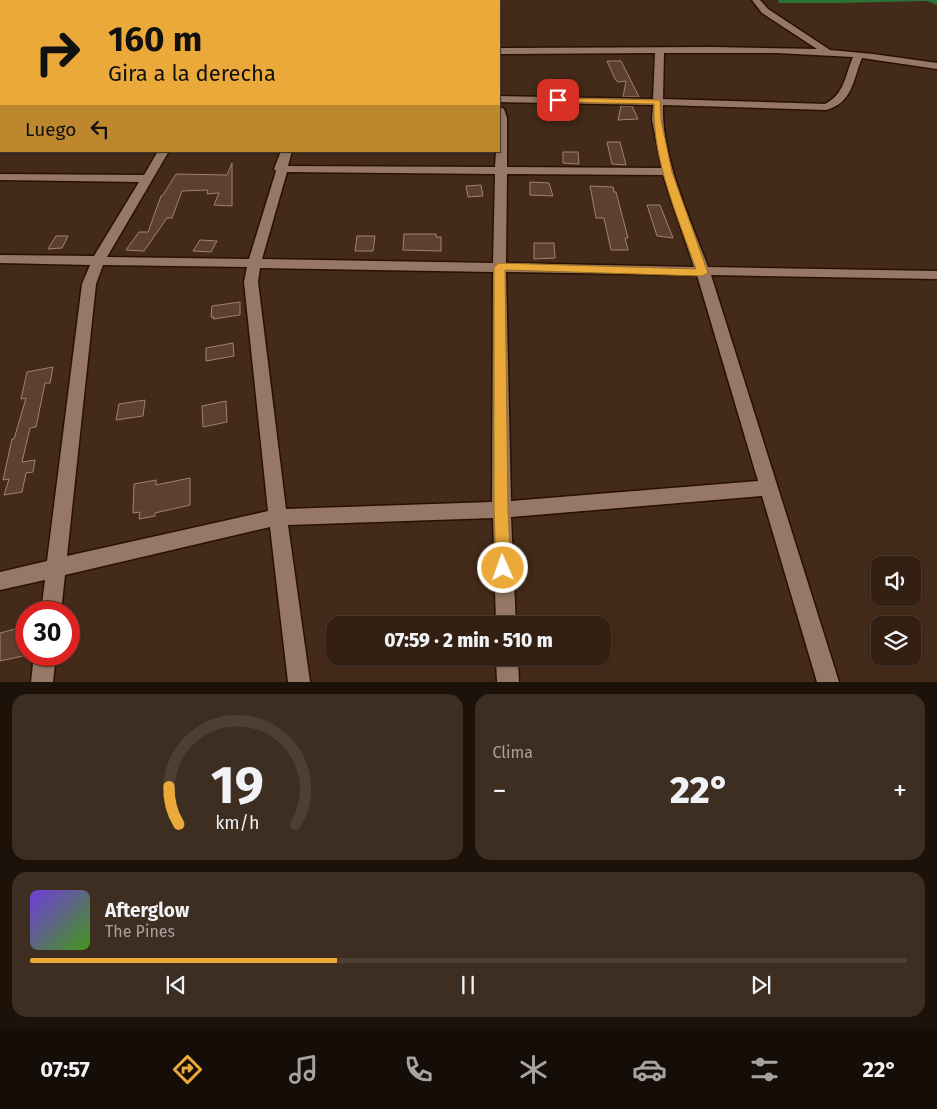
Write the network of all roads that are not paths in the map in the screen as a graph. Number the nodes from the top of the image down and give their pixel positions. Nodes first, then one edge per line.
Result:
1 (756, 0) edge
2 (660, 50) junction
3 (500, 51) edge
4 (828, 52) junction
5 (860, 55) junction
6 (937, 66) edge
7 (500, 99) edge
8 (658, 102) junction
9 (500, 112) edge
10 (163, 152) edge
11 (287, 152) edge
12 (280, 169) junction
13 (500, 172) junction
14 (668, 172) junction
15 (0, 176) edge
16 (148, 179) junction
17 (0, 260) edge
18 (98, 260) junction
19 (254, 265) junction
20 (499, 267) junction
21 (702, 273) junction
22 (937, 276) edge
23 (769, 488) junction
24 (501, 510) junction
25 (278, 518) junction
26 (57, 568) junction
27 (0, 581) edge
28 (52, 601) edge
29 (506, 616) edge
30 (44, 666) edge
31 (507, 666) edge
32 (42, 682) edge
33 (299, 682) edge
34 (508, 682) edge
35 (828, 682) edge

1 - 4 street
2 - 3 street
2 - 4 street
2 - 8 street
4 - 5 street
5 - 6 street
5 - 8 street
7 - 8 street
8 - 14 street
9 - 13 street
10 - 16 street
11 - 12 street
12 - 13 street
12 - 19 street
13 - 14 street
13 - 20 street
14 - 21 street
15 - 16 street
16 - 18 street
17 - 18 street
18 - 19 street
18 - 26 street
19 - 20 street
19 - 25 street
20 - 21 street
20 - 24 street
21 - 22 street
21 - 23 street
23 - 24 street
23 - 35 street
24 - 25 street
24 - 29 street
25 - 26 street
25 - 33 street
26 - 27 street
26 - 28 street
30 - 32 street
31 - 34 street

